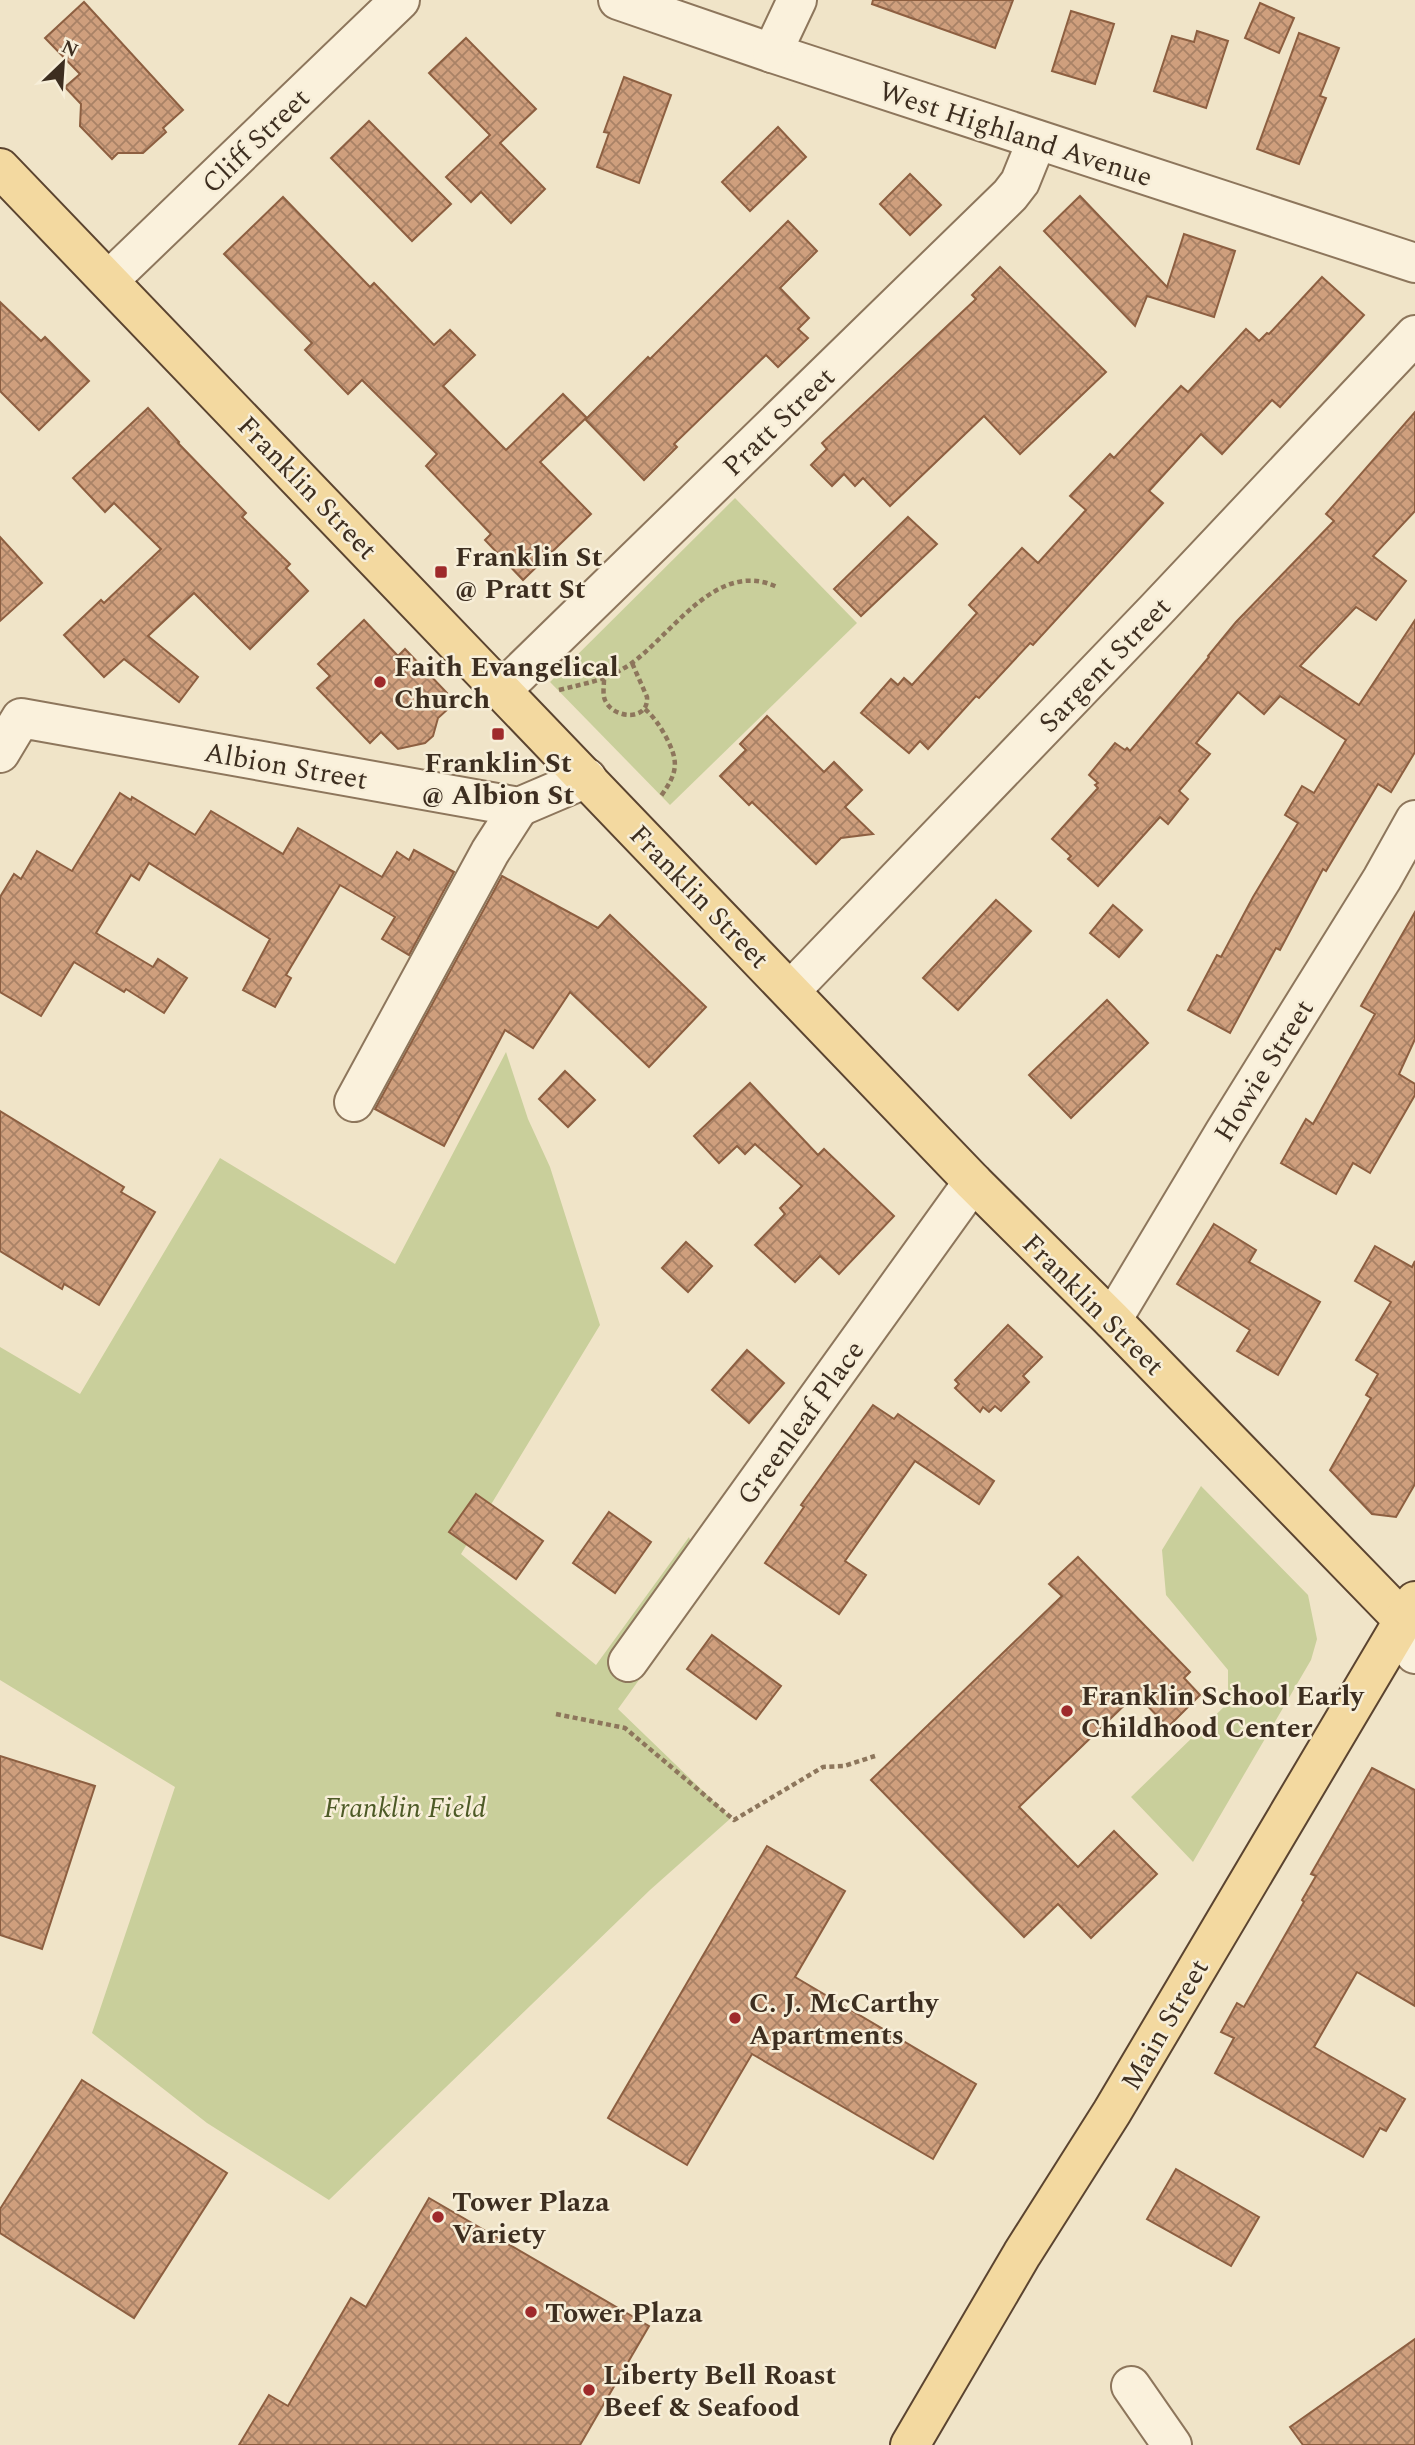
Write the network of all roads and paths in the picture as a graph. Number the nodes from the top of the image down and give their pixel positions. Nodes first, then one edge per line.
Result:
1 (400, 0) edge
2 (618, 0) edge
3 (797, 0) edge
4 (772, 53) junction
5 (1037, 139) junction
6 (0, 168) edge
7 (1415, 263) edge
8 (109, 279) junction
9 (1415, 335) edge
10 (778, 587) dead end
11 (632, 663) junction
12 (604, 680) junction
13 (502, 690) junction
14 (558, 690) dead end
15 (645, 709) junction
16 (11, 716) edge
17 (0, 753) edge
18 (587, 778) junction
19 (662, 796) dead end
20 (519, 807) junction
21 (1415, 820) edge
22 (791, 990) junction
23 (354, 1102) dead end
24 (974, 1182) junction
25 (1112, 1320) junction
26 (1412, 1626) edge
27 (628, 1662) dead end
28 (556, 1714) dead end
29 (875, 1756) dead end
30 (1131, 2386) dead end
31 (910, 2445) edge
32 (1172, 2445) edge

1 - 8 street, Cliff Street
2 - 4 street, West Highland Avenue
3 - 4 street
4 - 5 street, West Highland Avenue
5 - 7 street, West Highland Avenue
5 - 13 street, Pratt Street
6 - 8 main road, Franklin Street
8 - 13 main road, Franklin Street
9 - 22 street, Sargent Street
10 - 11 path
11 - 12 path
11 - 15 path
12 - 14 path
12 - 15 path
13 - 18 main road, Franklin Street
15 - 19 path
16 - 17 street, Albion Street
16 - 20 street, Albion Street
18 - 20 street
18 - 22 main road, Franklin Street
20 - 23 street
21 - 25 street, Howie Street
22 - 24 main road, Franklin Street
24 - 25 main road, Franklin Street
24 - 27 street, Greenleaf Place
25 - 26 main road, Franklin Street
26 - 31 main road, Main Street
28 - 29 path
30 - 32 street

